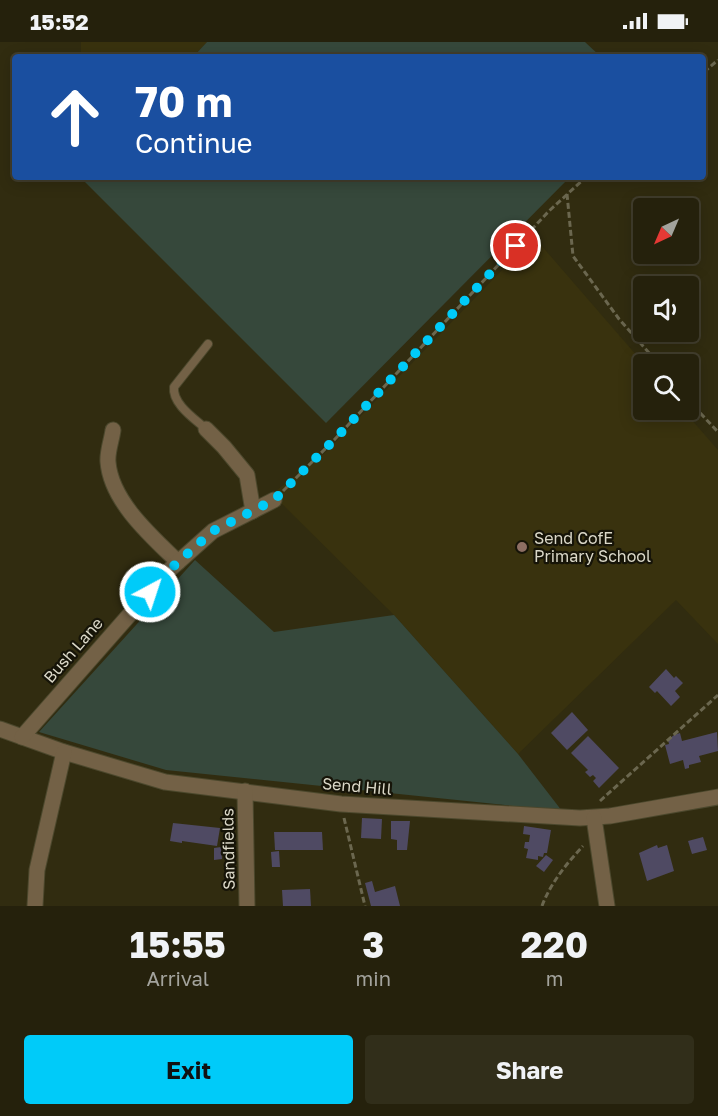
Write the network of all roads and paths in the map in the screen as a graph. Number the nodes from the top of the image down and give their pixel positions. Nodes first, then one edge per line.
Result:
1 (718, 60) edge
2 (706, 70) edge
3 (583, 180) edge
4 (567, 194) junction
5 (208, 344) dead end
6 (650, 354) edge
7 (699, 412) edge
8 (206, 429) joint
9 (113, 430) dead end
10 (718, 432) edge
11 (274, 500) joint
12 (253, 511) junction
13 (178, 562) junction
14 (718, 695) edge
15 (0, 729) edge
16 (22, 737) junction
17 (64, 752) junction
18 (245, 791) junction
19 (718, 797) edge
20 (340, 804) junction
21 (590, 823) junction
22 (584, 845) joint
23 (35, 906) edge
24 (247, 906) edge
25 (365, 906) edge
26 (542, 906) edge
27 (607, 906) edge

1 - 2 path
3 - 4 path
4 - 6 path
4 - 11 path
5 - 8 lane
7 - 10 path
8 - 12 street
9 - 13 street
11 - 12 street, Bush Lane
12 - 13 street, Bush Lane
13 - 16 street, Bush Lane
14 - 21 path
15 - 16 street, Send Hill
16 - 17 street, Send Hill
17 - 18 street, Send Hill
17 - 23 street
18 - 20 street, Send Hill
18 - 24 street, Sandfields
19 - 21 street, Send Hill
20 - 21 street, Send Hill
20 - 25 path
21 - 22 street
21 - 27 street
22 - 26 path

